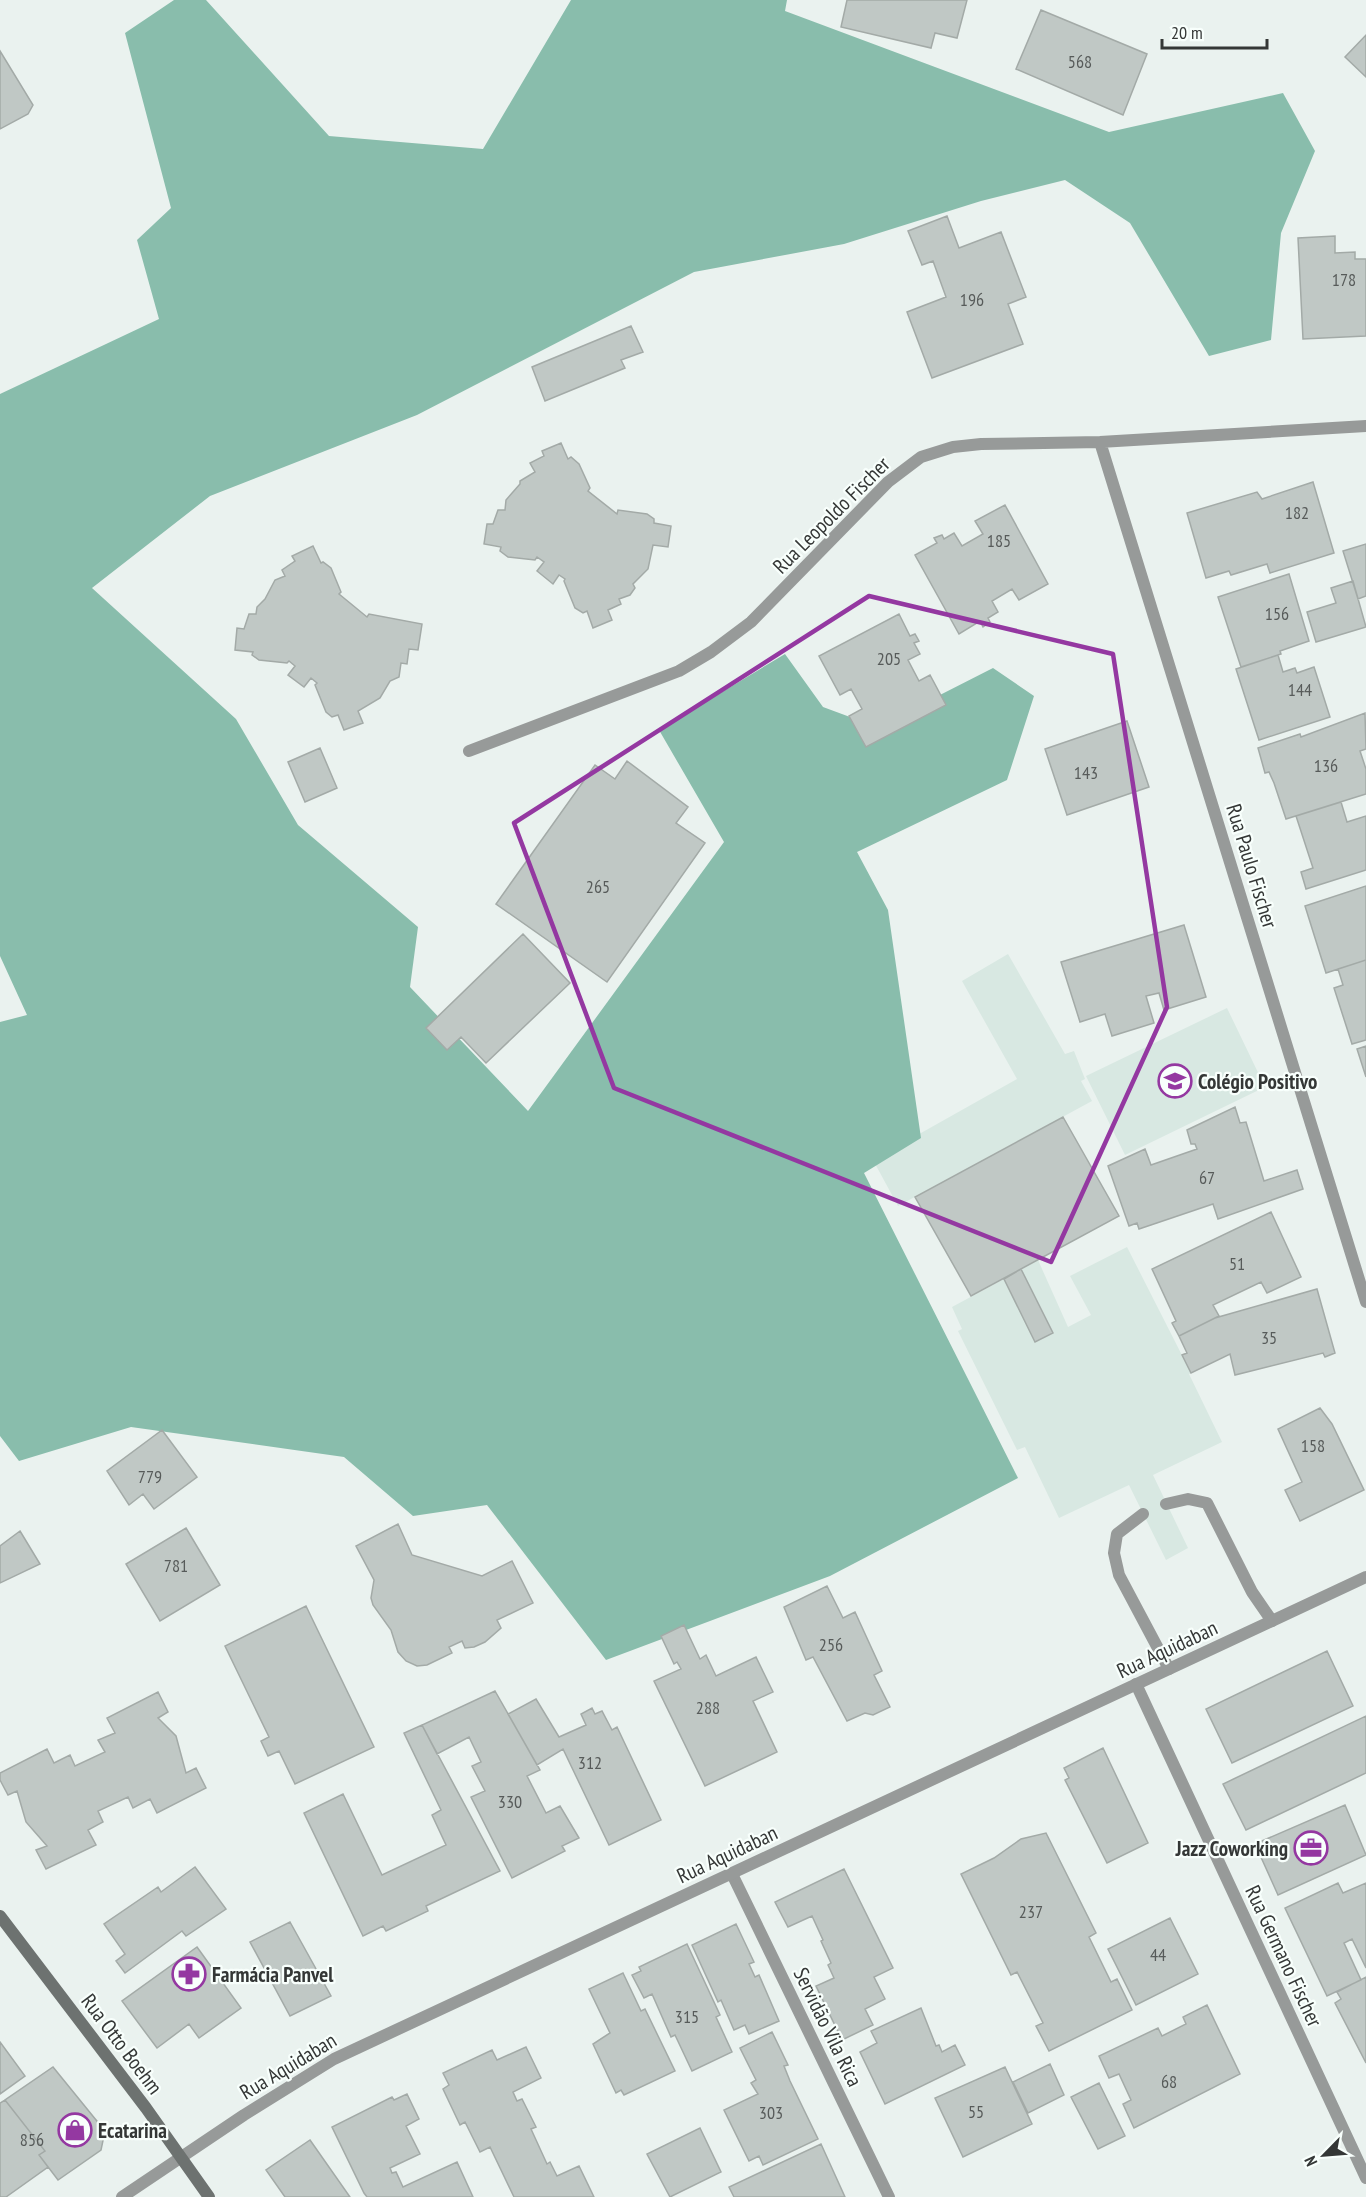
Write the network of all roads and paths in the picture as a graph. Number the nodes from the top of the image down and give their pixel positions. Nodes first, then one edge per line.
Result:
1 (1366, 426) edge
2 (1100, 442) junction
3 (469, 751) dead end
4 (1366, 1302) edge
5 (1166, 1504) dead end
6 (1143, 1514) dead end
7 (1366, 1577) edge
8 (1272, 1622) junction
9 (1169, 1669) junction
10 (1136, 1684) junction
11 (732, 1874) junction
12 (0, 1916) edge
13 (181, 2157) junction
14 (1366, 2178) edge
15 (122, 2197) edge
16 (209, 2197) edge
17 (889, 2197) edge

1 - 2 street, Rua Leopoldo Fischer
2 - 3 street, Rua Leopoldo Fischer
2 - 4 street, Rua Paulo Fischer
5 - 8 street
6 - 9 street
7 - 8 street, Rua Aquidaban
8 - 9 street, Rua Aquidaban
9 - 10 street, Rua Aquidaban
10 - 11 street, Rua Aquidaban
10 - 14 street, Rua Germano Fischer
11 - 13 street, Rua Aquidaban
11 - 17 street, Servidão Vila Rica
12 - 13 main road, Rua Otto Boehm
13 - 15 street, Rua Aquidaban
13 - 16 main road, Rua Otto Boehm

